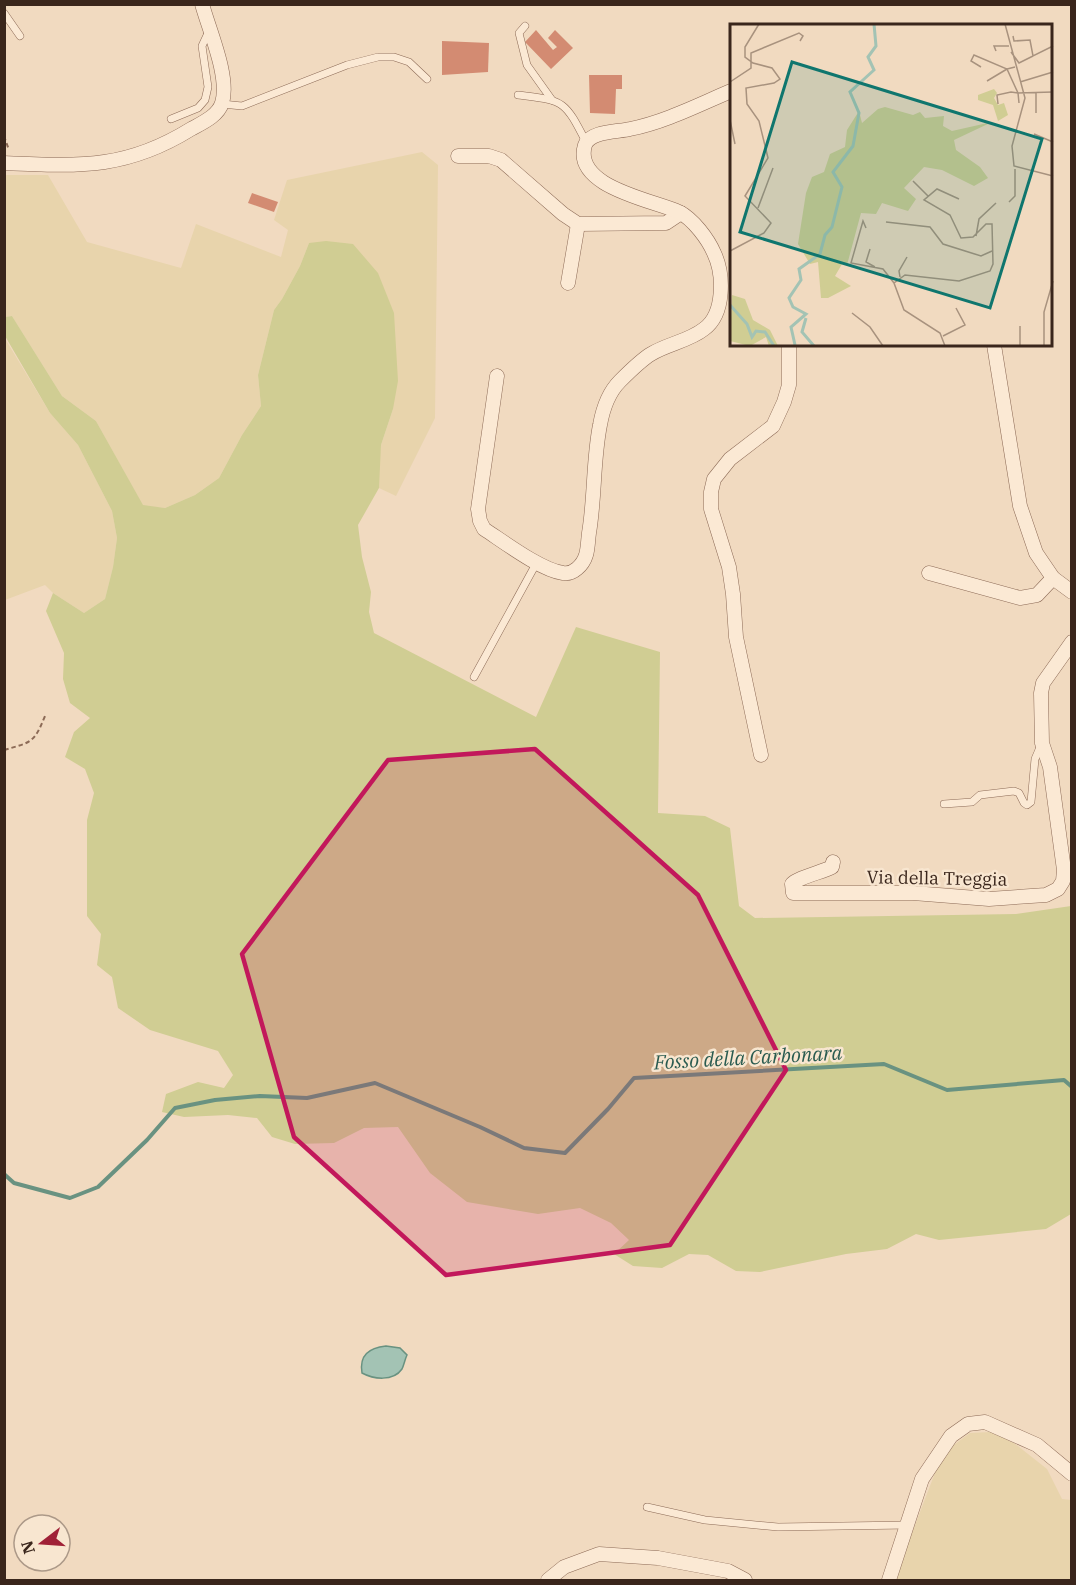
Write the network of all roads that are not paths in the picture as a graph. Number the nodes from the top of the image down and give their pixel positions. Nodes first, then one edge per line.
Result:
1 (202, 4) edge
2 (4, 13) edge
3 (525, 26) dead end
4 (209, 30) junction
5 (20, 36) dead end
6 (427, 80) dead end
7 (730, 91) edge
8 (518, 95) dead end
9 (552, 100) junction
10 (222, 104) junction
11 (171, 119) dead end
12 (586, 142) junction
13 (458, 156) dead end
14 (7, 158) edge
15 (681, 213) junction
16 (578, 224) junction
17 (568, 284) dead end
18 (789, 346) edge
19 (993, 346) edge
20 (497, 376) dead end
21 (537, 562) junction
22 (929, 573) dead end
23 (1053, 578) junction
24 (1071, 592) edge
25 (1071, 642) edge
26 (474, 677) dead end
27 (1042, 743) junction
28 (761, 755) dead end
29 (944, 804) dead end
30 (833, 862) dead end
31 (1071, 1474) edge
32 (647, 1507) dead end
33 (907, 1525) junction
34 (548, 1581) edge
35 (745, 1581) edge
36 (889, 1581) edge

1 - 4 street
2 - 5 lane
3 - 9 lane
4 - 10 street
4 - 11 lane
6 - 10 lane
7 - 12 street
8 - 9 lane
9 - 12 lane
10 - 14 street
12 - 15 street
13 - 16 street
15 - 16 street
15 - 21 street
16 - 17 street
18 - 28 street
19 - 23 street
20 - 21 street
21 - 26 lane
22 - 23 street
23 - 24 street
25 - 27 street, Via della Treggia
27 - 29 lane
27 - 30 street, Via della Treggia
31 - 33 street
32 - 33 lane
33 - 36 street
34 - 35 street

